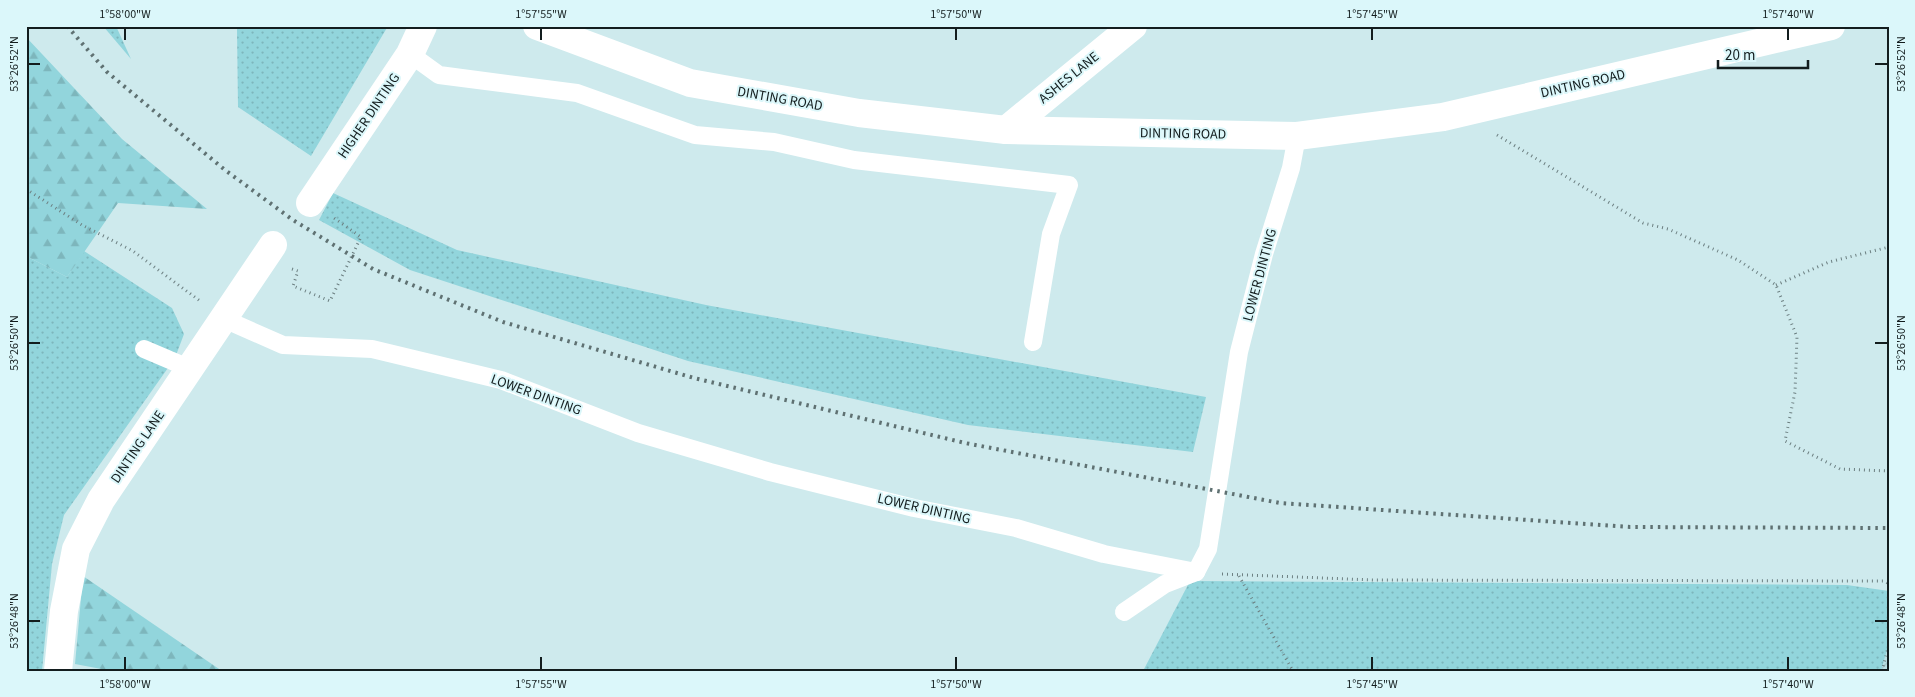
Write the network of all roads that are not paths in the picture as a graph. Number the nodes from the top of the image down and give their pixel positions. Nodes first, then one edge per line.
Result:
1 (423, 26) edge
2 (537, 26) edge
3 (1133, 26) edge
4 (1831, 26) edge
5 (410, 54) junction
6 (1006, 130) junction
7 (1297, 136) junction
8 (320, 209) road end
9 (273, 244) dead end
10 (224, 319) junction
11 (1033, 342) dead end
12 (144, 349) dead end
13 (190, 369) junction
14 (1196, 572) junction
15 (1124, 612) dead end
16 (58, 671) edge

1 - 5 street, HIGHER DINTING
2 - 6 street, DINTING ROAD
3 - 6 street, ASHES LANE
4 - 7 street, DINTING ROAD
5 - 8 street, HIGHER DINTING
5 - 11 lane
6 - 7 street, DINTING ROAD
7 - 14 lane, LOWER DINTING
9 - 10 street, DINTING LANE
10 - 13 street, DINTING LANE
10 - 14 lane, LOWER DINTING
12 - 13 lane
13 - 16 street, DINTING LANE
14 - 15 lane

